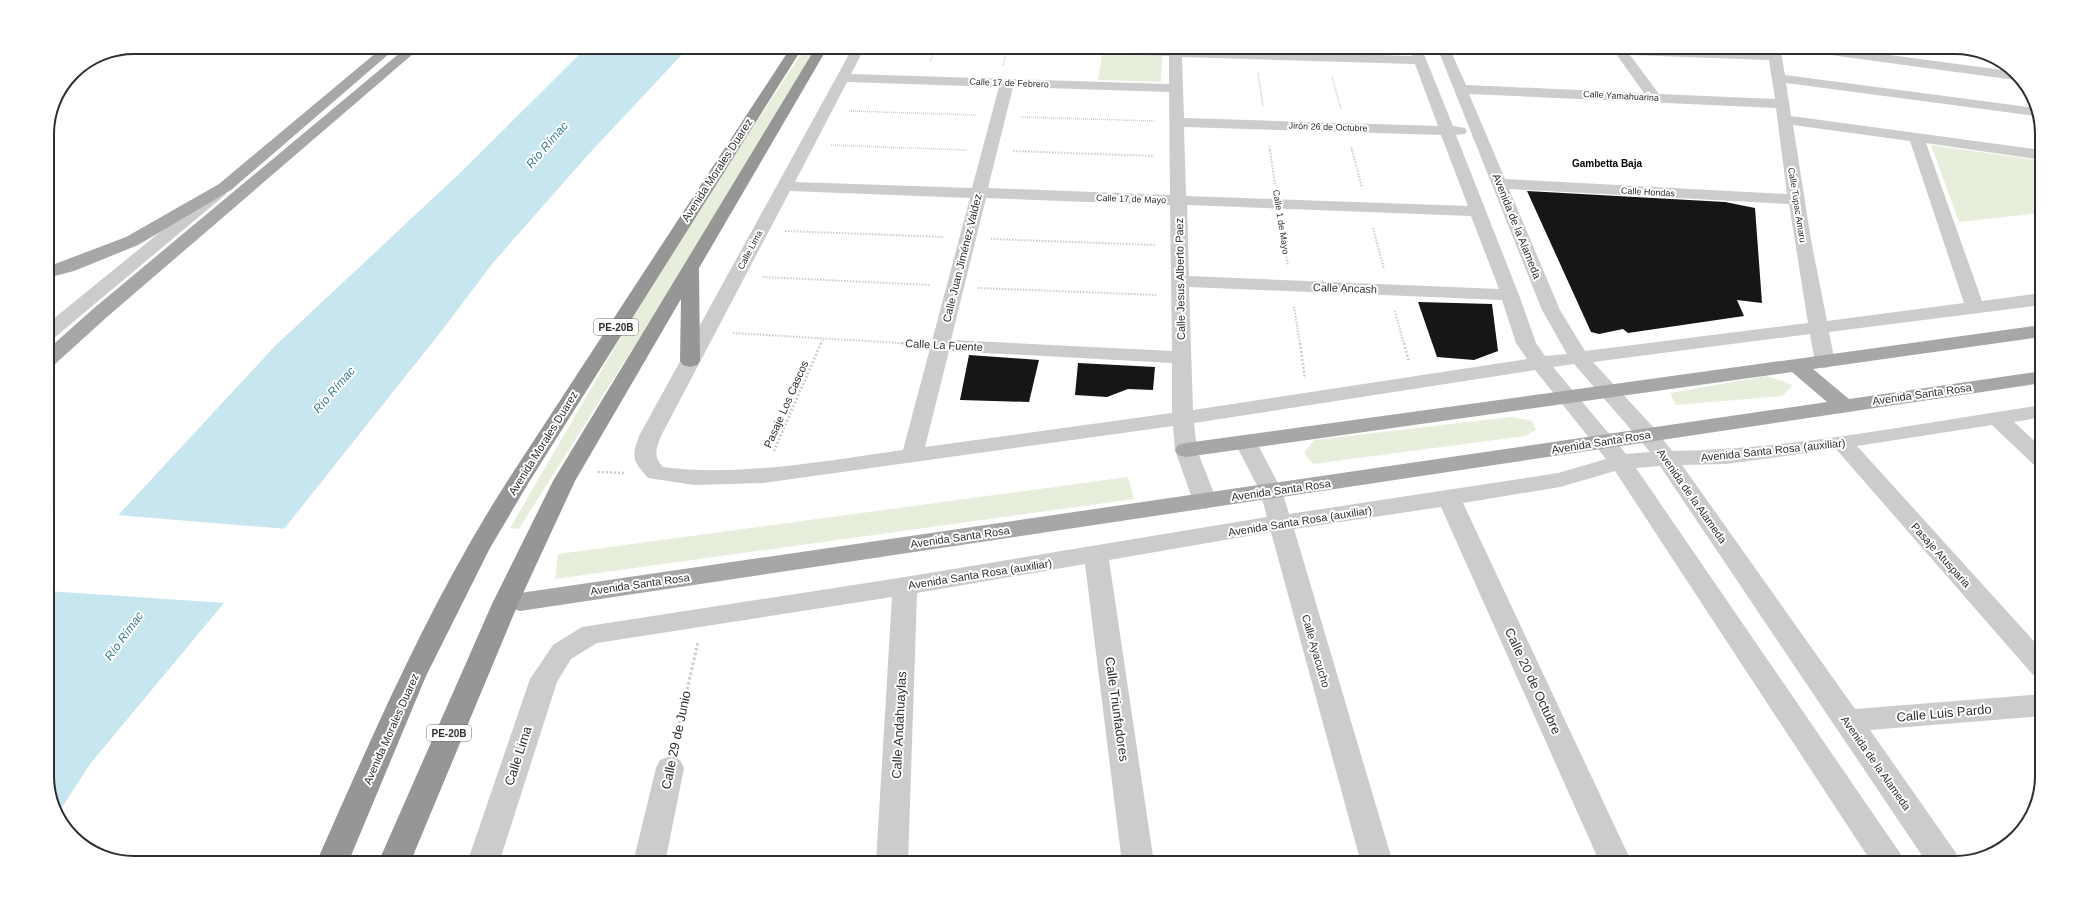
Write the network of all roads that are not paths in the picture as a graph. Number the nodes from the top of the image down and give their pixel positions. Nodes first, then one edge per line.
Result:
1 (383, 54) edge
2 (407, 54) edge
3 (793, 54) edge
4 (818, 54) edge
5 (855, 54) edge
6 (1085, 54) edge
7 (1175, 54) edge
8 (1418, 54) edge
9 (1446, 54) edge
10 (1622, 54) edge
11 (1774, 54) edge
12 (1848, 54) edge
13 (842, 78) junction
14 (1778, 78) junction
15 (2012, 78) edge
16 (1007, 83) junction
17 (1081, 85) junction
18 (1176, 88) junction
19 (1461, 89) junction
20 (1655, 98) junction
21 (1783, 111) junction
22 (2032, 111) edge
23 (1177, 122) junction
24 (1448, 131) junction
25 (1480, 132) junction
26 (1916, 137) junction
27 (2035, 154) edge
28 (1500, 184) junction
29 (225, 186) junction
30 (785, 186) junction
31 (979, 193) junction
32 (1796, 199) junction
33 (1179, 200) junction
34 (1478, 211) junction
35 (691, 267) junction
36 (54, 271) edge
37 (1180, 281) junction
38 (1510, 294) junction
39 (2035, 300) edge
40 (1974, 308) junction
41 (54, 328) edge
42 (1818, 328) junction
43 (2035, 331) edge
44 (940, 345) junction
45 (54, 355) edge
46 (1182, 358) junction
47 (1579, 358) junction
48 (690, 361) junction
49 (1825, 362) junction
50 (1539, 363) junction
51 (1796, 365) junction
52 (2035, 378) edge
53 (1608, 391) junction
54 (1566, 397) junction
55 (1843, 405) junction
56 (2035, 412) edge
57 (1183, 418) junction
58 (1997, 418) junction
59 (1648, 435) junction
60 (1604, 441) junction
61 (1246, 442) junction
62 (1841, 442) junction
63 (1186, 450) junction
64 (2035, 453) edge
65 (912, 456) junction
66 (1666, 458) junction
67 (1620, 462) junction
68 (1270, 492) junction
69 (1449, 498) junction
70 (1205, 501) junction
71 (1279, 523) junction
72 (1096, 555) junction
73 (905, 586) junction
74 (520, 602) dead end
75 (562, 652) joint
76 (2035, 660) edge
77 (2035, 706) edge
78 (1847, 721) junction
79 (670, 768) road end
80 (335, 856) edge
81 (397, 856) edge
82 (485, 856) edge
83 (651, 856) edge
84 (892, 856) edge
85 (1137, 856) edge
86 (1375, 856) edge
87 (1613, 856) edge
88 (1883, 856) edge
89 (1940, 856) edge

1 - 29 main road
2 - 45 main road
3 - 80 highway, Avenida Morales Duarez / PE-20B
4 - 35 highway, PE-20B
5 - 13 street, Calle Lima
6 - 17 street
7 - 18 street, Calle Jesus Alberto Paez
8 - 24 street
9 - 19 street, Avenida de la Alameda
10 - 20 street
11 - 14 street, Calle Tupac Amaru
12 - 15 street
13 - 16 street, Calle 17 de Febrero
13 - 30 street, Calle Lima
14 - 21 street, Calle Tupac Amaru
14 - 22 street
16 - 17 street, Calle 17 de Febrero
16 - 31 street, Calle Juan Jiménez Valdez
17 - 18 street, Calle 17 de Febrero
18 - 23 street, Calle Jesus Alberto Paez
19 - 20 street, Calle Yamahuarina
19 - 25 street, Avenida de la Alameda
20 - 21 street, Calle Yamahuarina
21 - 26 street, Calle Yamahuarina
21 - 32 street, Calle Tupac Amaru
23 - 24 street, Jirón 26 de Octubre
23 - 33 street, Calle Jesus Alberto Paez
24 - 25 street, Jirón 26 de Octubre
24 - 34 street
25 - 28 street, Avenida de la Alameda
26 - 27 street, Calle Yamahuarina
26 - 40 street
28 - 32 street, Calle Hondas
28 - 47 street, Avenida de la Alameda
29 - 36 main road
29 - 41 street
30 - 31 street, Calle 17 de Mayo
30 - 48 street, Calle Lima
31 - 33 street, Calle 17 de Mayo
31 - 44 street, Calle Juan Jiménez Valdez
32 - 42 street, Calle Tupac Amaru
33 - 34 street, Calle 17 de Mayo
33 - 37 street, Calle Jesus Alberto Paez
34 - 38 street
35 - 48 highway
35 - 81 highway, PE-20B
37 - 38 street, Calle Ancash
37 - 46 street, Calle Jesus Alberto Paez
38 - 50 street
39 - 40 street
40 - 42 street
42 - 47 street
42 - 49 street, Calle Tupac Amaru
43 - 49 main road
44 - 46 street, Calle La Fuente
44 - 65 street, Calle Juan Jiménez Valdez
46 - 57 street, Calle Jesus Alberto Paez
47 - 50 street
47 - 53 street, Avenida de la Alameda
48 - 65 street, Calle Lima
49 - 51 main road
50 - 54 street
50 - 57 street
51 - 53 main road
51 - 55 main road
52 - 55 main road, Avenida Santa Rosa
53 - 54 main road
53 - 59 street, Avenida de la Alameda
54 - 60 street
54 - 61 main road
55 - 59 main road, Avenida Santa Rosa
56 - 58 street, Avenida Santa Rosa (auxiliar)
57 - 63 street, Calle Jesus Alberto Paez
57 - 65 street
58 - 62 street, Avenida Santa Rosa (auxiliar)
58 - 64 street
59 - 60 main road, Avenida Santa Rosa
59 - 66 street, Avenida de la Alameda
60 - 67 street
60 - 68 main road, Avenida Santa Rosa
61 - 63 main road
61 - 68 street, Calle Ayacucho
62 - 66 street, Avenida Santa Rosa (auxiliar)
62 - 76 street, Pasaje Atusparia
63 - 70 street, Calle Jesus Alberto Paez
66 - 67 street, Avenida Santa Rosa (auxiliar)
66 - 78 street, Avenida de la Alameda
67 - 69 street, Avenida Santa Rosa (auxiliar)
67 - 88 street
68 - 70 main road, Avenida Santa Rosa
68 - 71 street, Calle Ayacucho
69 - 71 street, Avenida Santa Rosa (auxiliar)
69 - 87 street, Calle 20 de Octubre
70 - 74 main road, Avenida Santa Rosa
71 - 72 street, Avenida Santa Rosa (auxiliar)
71 - 86 street, Calle Ayacucho
72 - 73 street, Avenida Santa Rosa (auxiliar)
72 - 85 street, Calle Triunfadores
73 - 75 street, Avenida Santa Rosa (auxiliar)
73 - 84 street, Calle Andahuaylas
75 - 82 street, Calle Lima
77 - 78 street, Calle Luis Pardo
78 - 89 street, Avenida de la Alameda
79 - 83 street, Calle 29 de Junio

